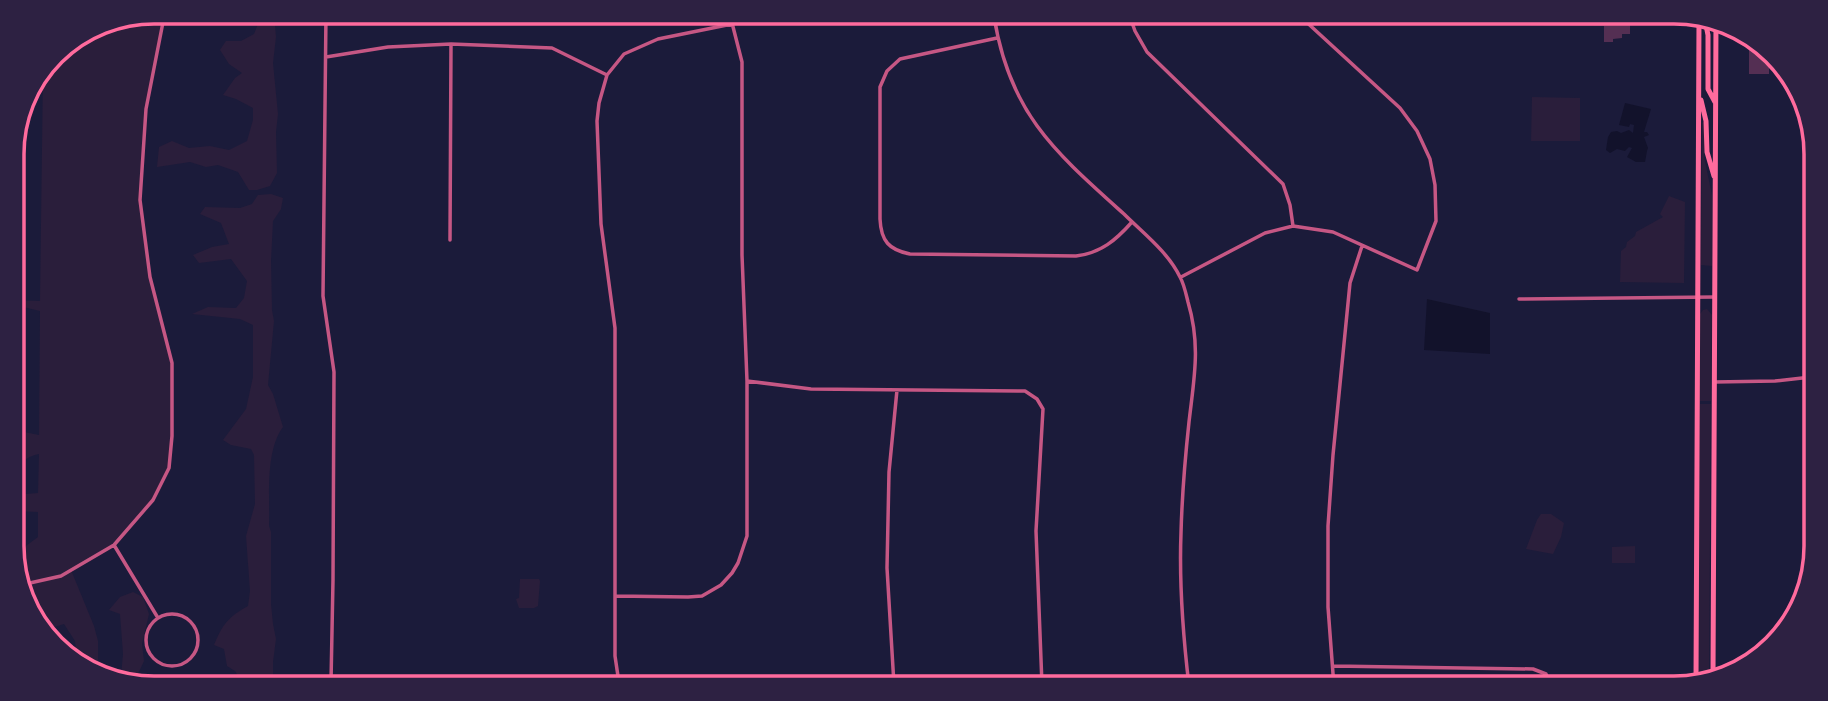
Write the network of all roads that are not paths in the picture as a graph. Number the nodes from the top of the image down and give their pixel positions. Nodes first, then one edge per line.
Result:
1 (163, 24) edge
2 (327, 24) edge
3 (727, 24) edge
4 (732, 24) edge
5 (995, 24) edge
6 (1132, 24) edge
7 (1309, 24) edge
8 (1699, 27) edge
9 (1707, 29) edge
10 (1716, 31) edge
11 (997, 38) junction
12 (452, 44) junction
13 (327, 57) junction
14 (607, 75) junction
15 (1698, 90) junction
16 (1716, 103) junction
17 (1716, 183) junction
18 (1132, 222) junction
19 (1293, 226) junction
20 (450, 240) dead end
21 (1362, 246) junction
22 (1181, 277) junction
23 (1698, 297) junction
24 (1715, 297) junction
25 (1519, 299) dead end
26 (1804, 378) edge
27 (747, 382) junction
28 (1714, 382) junction
29 (897, 390) junction
30 (114, 545) junction
31 (30, 584) edge
32 (615, 596) junction
33 (158, 618) junction
34 (1333, 666) junction
35 (1713, 670) edge
36 (1696, 674) edge
37 (331, 676) edge
38 (618, 676) edge
39 (893, 676) edge
40 (1042, 676) edge
41 (1188, 676) edge
42 (1333, 676) edge
43 (1547, 676) edge

1 - 30 street
2 - 13 street
3 - 14 street
4 - 27 street
5 - 11 street
6 - 19 street
7 - 21 street
8 - 15 main road
9 - 16 main road
10 - 16 main road
11 - 18 street
11 - 18 street
12 - 13 street
12 - 14 street
12 - 20 street
13 - 37 street
14 - 32 street
15 - 17 main road
15 - 23 main road
16 - 17 main road
17 - 24 main road
18 - 22 street
19 - 21 street
19 - 22 street
21 - 34 street
22 - 41 street
23 - 24 street
23 - 25 street
23 - 36 main road
24 - 28 main road
26 - 28 street
27 - 29 street
27 - 32 street
28 - 35 main road
29 - 39 street
29 - 40 street
30 - 31 street
30 - 33 street
32 - 38 street
33 - 33 street
34 - 42 street
34 - 43 street

